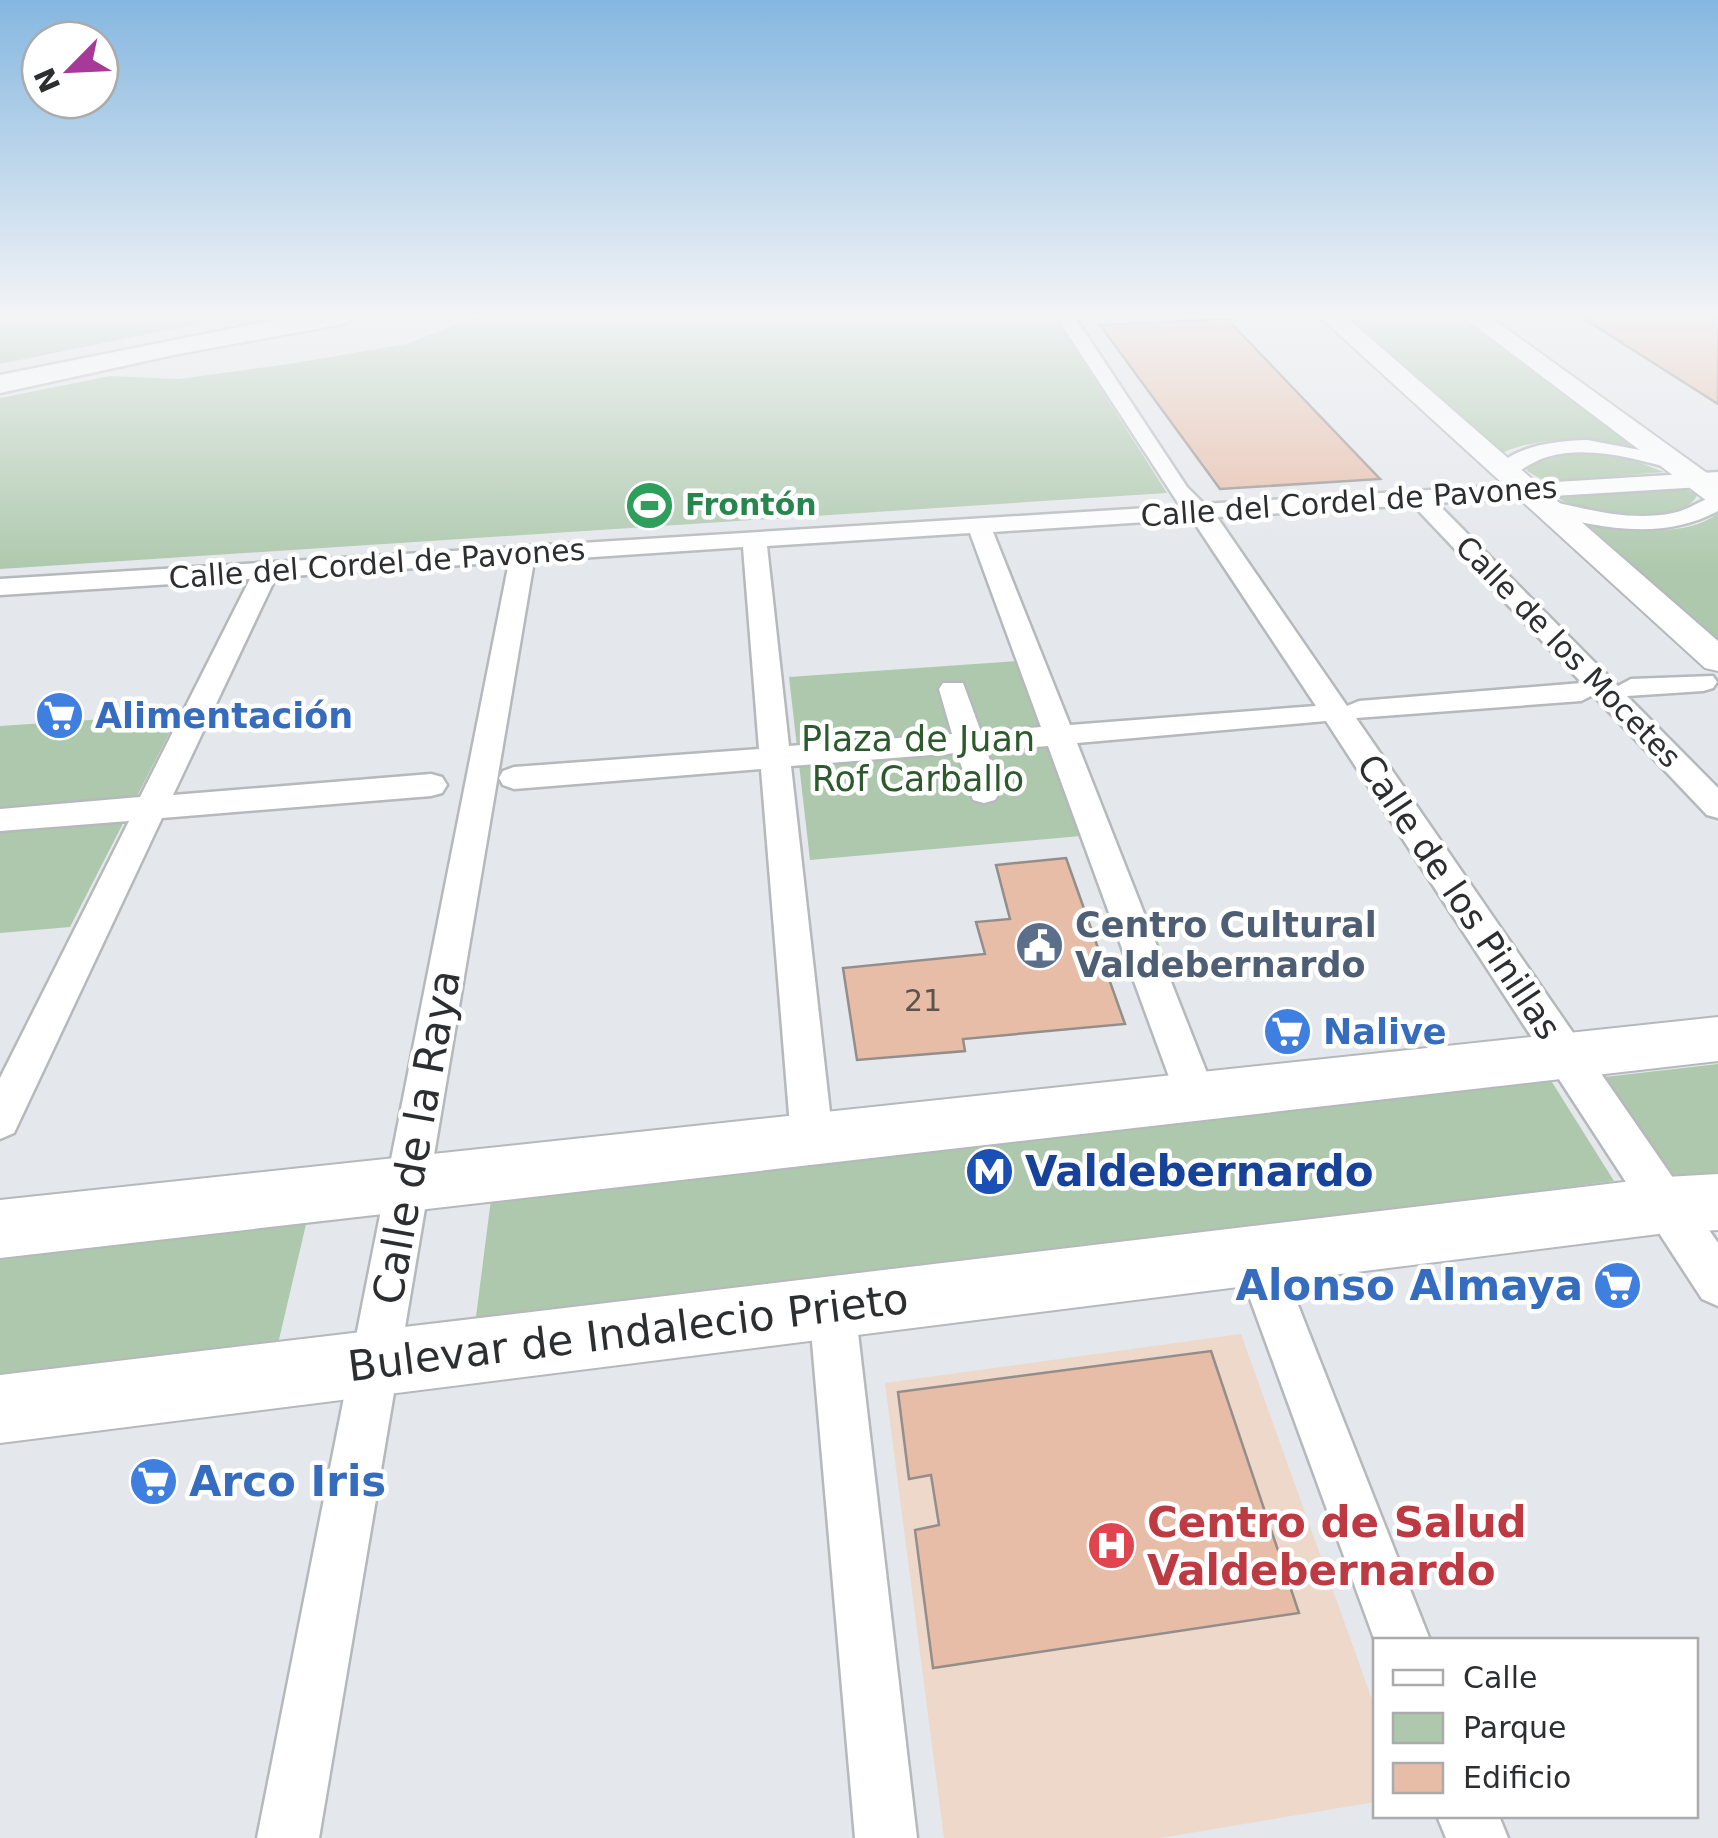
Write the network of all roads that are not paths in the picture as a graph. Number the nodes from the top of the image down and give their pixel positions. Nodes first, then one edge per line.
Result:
1 (1121, 402) edge
2 (1133, 402) edge
3 (1427, 402) edge
4 (1592, 402) edge
5 (1705, 484) edge
6 (1525, 489) junction
7 (1418, 498) junction
8 (1200, 511) junction
9 (980, 525) junction
10 (754, 540) junction
11 (523, 554) junction
12 (266, 571) junction
13 (0, 588) edge
14 (1711, 671) edge
15 (953, 688) dead end
16 (1631, 688) dead end
17 (1581, 692) dead end
18 (1358, 710) dead end
19 (1316, 715) dead end
20 (1059, 733) junction
21 (968, 743) junction
22 (775, 756) junction
23 (514, 778) dead end
24 (430, 785) dead end
25 (984, 792) dead end
26 (1718, 807) edge
27 (150, 808) junction
28 (0, 820) edge
29 (1718, 1039) edge
30 (1566, 1056) junction
31 (1196, 1096) junction
32 (0, 1120) edge
33 (812, 1139) junction
34 (408, 1184) junction
35 (1692, 1203) edge
36 (0, 1229) edge
37 (1256, 1255) junction
38 (1718, 1283) edge
39 (832, 1307) junction
40 (375, 1363) junction
41 (0, 1408) edge
42 (1401, 1638) edge
43 (288, 1838) edge
44 (886, 1838) edge

1 - 8 street, Calle de los Pinillas
2 - 8 street, Calle de los Pinillas
3 - 6 street
4 - 5 street
5 - 6 street, Calle del Cordel de Pavones
5 - 6 street
5 - 6 street
6 - 7 street, Calle del Cordel de Pavones
6 - 14 street
7 - 8 street, Calle del Cordel de Pavones
7 - 26 street, Calle de los Mocetes
8 - 9 street, Calle del Cordel de Pavones
8 - 30 street, Calle de los Pinillas
9 - 10 street, Calle del Cordel de Pavones
9 - 20 street
10 - 11 street, Calle del Cordel de Pavones
10 - 22 street
11 - 12 street, Calle del Cordel de Pavones
11 - 34 street, Calle de la Raya
12 - 13 street, Calle del Cordel de Pavones
12 - 27 street
14 - 16 street
15 - 21 street
17 - 18 street
19 - 20 street
20 - 21 street
20 - 31 street
21 - 22 street
21 - 25 street
22 - 23 street
22 - 33 street
24 - 27 street
27 - 28 street
27 - 32 street
29 - 30 street
30 - 31 street
30 - 35 street, Calle de los Pinillas
31 - 33 street
33 - 34 street
34 - 36 street
34 - 40 street, Calle de la Raya
35 - 37 street, Bulevar de Indalecio Prieto
35 - 38 street, Calle de los Pinillas
37 - 39 street, Bulevar de Indalecio Prieto
37 - 42 street
39 - 40 street, Bulevar de Indalecio Prieto
39 - 44 street
40 - 41 street, Bulevar de Indalecio Prieto
40 - 43 street, Calle de la Raya

